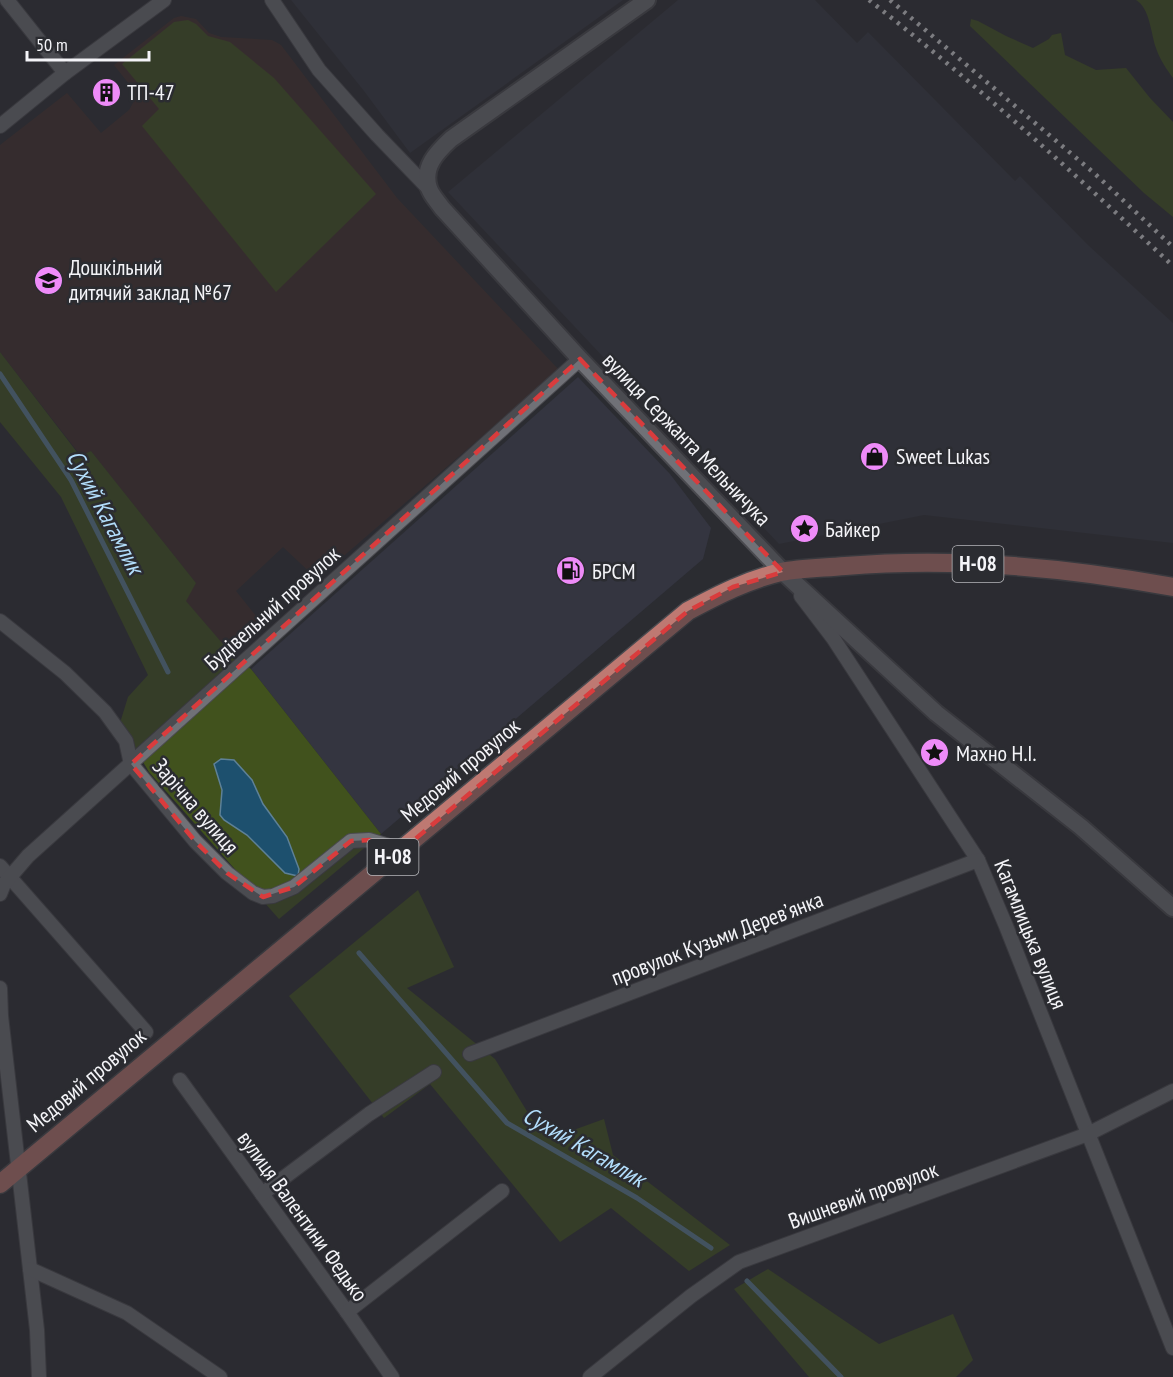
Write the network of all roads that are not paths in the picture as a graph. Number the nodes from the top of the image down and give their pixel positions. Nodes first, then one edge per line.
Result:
1 (7, 0) edge
2 (164, 0) edge
3 (272, 0) edge
4 (647, 0) edge
5 (65, 73) junction
6 (0, 126) edge
7 (429, 189) junction
8 (580, 359) junction
9 (783, 572) junction
10 (1173, 587) edge
11 (0, 621) edge
12 (131, 764) junction
13 (402, 850) junction
14 (978, 860) junction
15 (0, 866) edge
16 (10, 876) junction
17 (0, 894) edge
18 (1173, 908) edge
19 (0, 988) edge
20 (146, 1032) dead end
21 (470, 1054) dead end
22 (434, 1072) dead end
23 (180, 1080) dead end
24 (1173, 1091) edge
25 (5, 1099) edge
26 (1089, 1134) junction
27 (18, 1169) junction
28 (0, 1184) edge
29 (502, 1191) dead end
30 (262, 1194) junction
31 (30, 1269) junction
32 (347, 1312) junction
33 (1173, 1348) edge
34 (39, 1377) edge
35 (220, 1377) edge
36 (392, 1377) edge
37 (590, 1377) edge

1 - 5 street
2 - 5 street
3 - 7 street, вулиця Сержанта Мельничука
4 - 7 street
5 - 6 street
7 - 8 street, вулиця Сержанта Мельничука
8 - 9 street, вулиця Сержанта Мельничука
8 - 12 street, Будівельний провулок
9 - 10 main road, Н-08
9 - 13 main road, Медовий провулок / Н-08
9 - 14 street, Кагамлицька вулиця
9 - 18 street, вулиця Сержанта Мельничука
11 - 12 street, Зарічна вулиця
12 - 13 street, Зарічна вулиця
12 - 16 street, Будівельний провулок
13 - 27 main road, Медовий провулок / Н-08
14 - 21 street, провулок Кузьми Деревʼянка
14 - 26 street, Кагамлицька вулиця
15 - 16 street
16 - 17 street, Будівельний провулок
16 - 20 street
19 - 25 street
22 - 30 street
23 - 30 street, вулиця Валентини Федько
24 - 26 street, Вишневий провулок
25 - 27 street
26 - 33 street, Кагамлицька вулиця
26 - 37 street, Вишневий провулок
27 - 28 main road, Н-08
27 - 31 street
29 - 32 street
30 - 32 street, вулиця Валентини Федько
31 - 34 street
31 - 35 street
32 - 36 street, вулиця Валентини Федько

